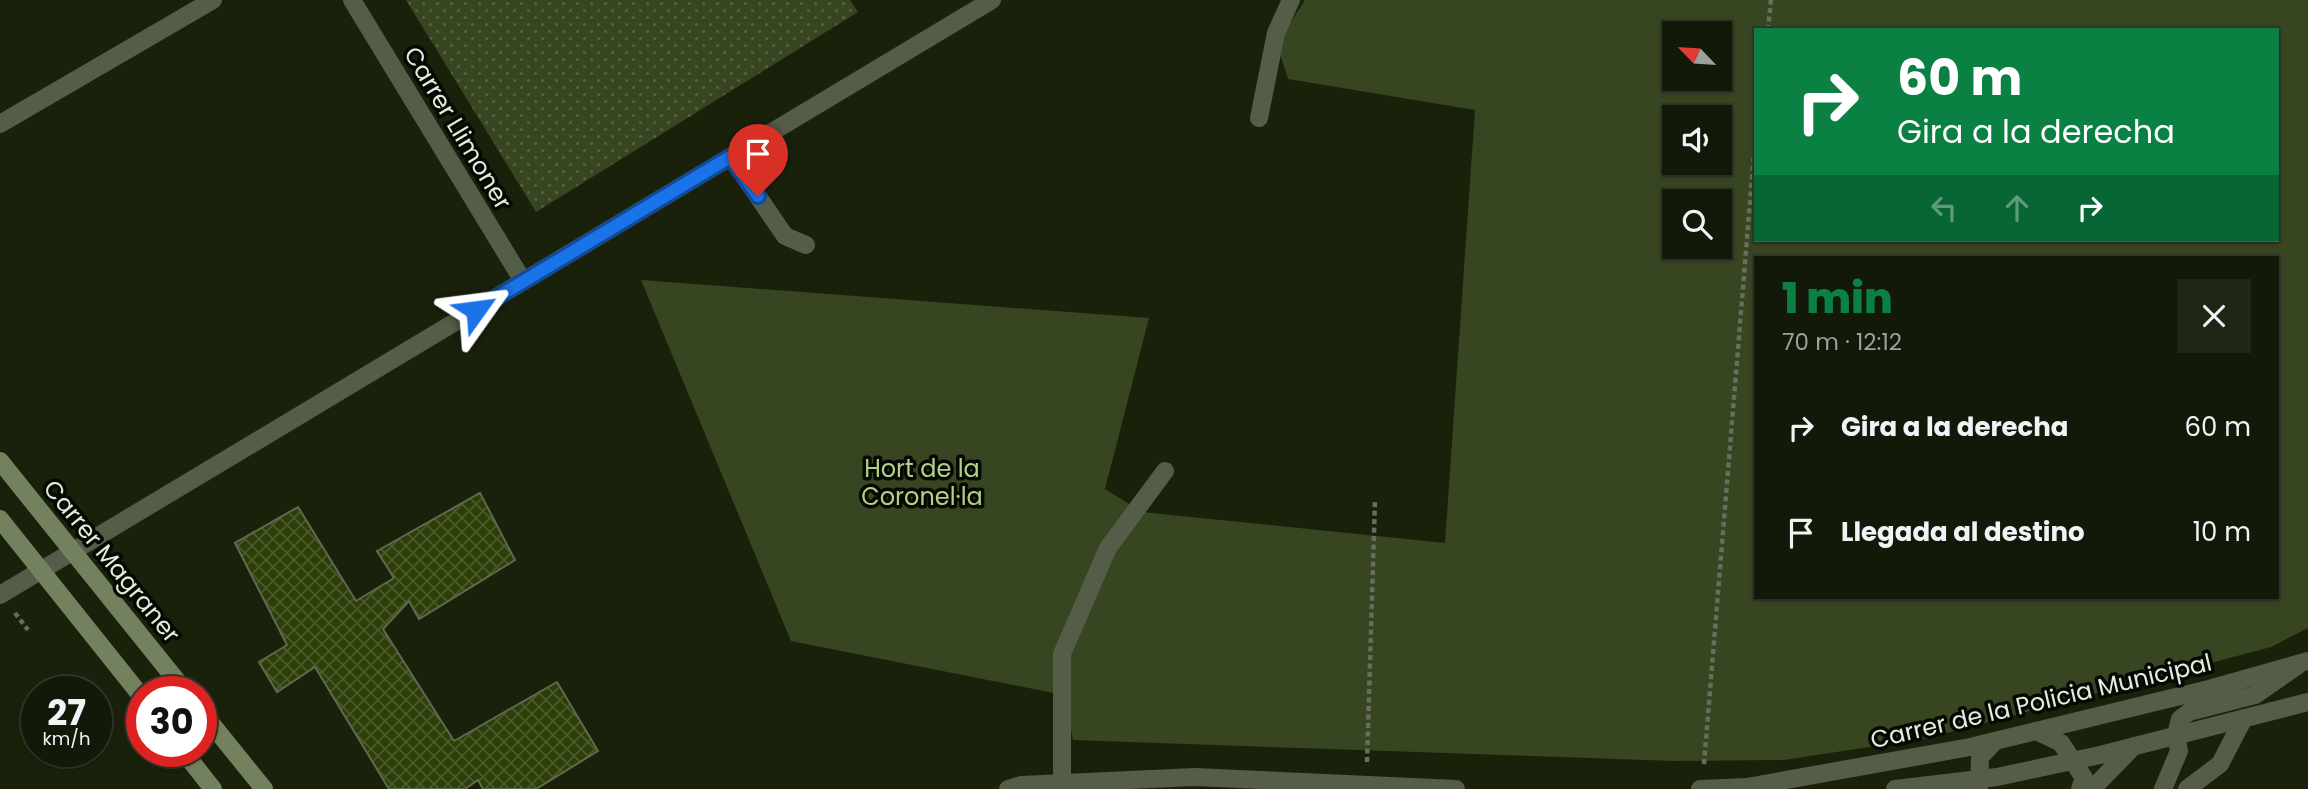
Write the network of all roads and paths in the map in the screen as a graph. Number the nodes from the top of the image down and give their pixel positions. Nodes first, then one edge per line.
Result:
1 (212, 0) edge
2 (352, 0) edge
3 (991, 0) edge
4 (1291, 0) edge
5 (1771, 0) edge
6 (1768, 28) edge
7 (1259, 118) dead end
8 (0, 124) edge
9 (1754, 153) edge
10 (730, 157) junction
11 (806, 245) dead end
12 (523, 281) junction
13 (0, 461) edge
14 (1165, 471) dead end
15 (1375, 500) dead end
16 (0, 519) edge
17 (73, 551) junction
18 (41, 570) junction
19 (0, 594) edge
20 (2304, 662) edge
21 (173, 676) edge
22 (126, 677) edge
23 (2308, 702) edge
24 (2244, 718) junction
25 (217, 731) edge
26 (2036, 731) junction
27 (2176, 735) junction
28 (1994, 741) junction
29 (2134, 746) junction
30 (2072, 761) junction
31 (196, 767) edge
32 (1062, 783) junction
33 (1367, 784) junction
34 (1979, 784) edge
35 (1408, 788) edge
36 (213, 789) edge
37 (264, 789) edge
38 (1008, 789) edge
39 (1456, 789) edge
40 (1701, 789) edge
41 (1895, 789) edge
42 (2080, 789) edge
43 (2092, 789) edge
44 (2163, 789) edge
45 (2187, 789) edge

1 - 8 street
2 - 12 street, Carrer Llimoner
3 - 10 street
4 - 7 street
5 - 6 path
9 - 40 path
10 - 11 street
10 - 12 street
12 - 17 street
13 - 17 main road, Carrer Magraner
14 - 32 street
15 - 33 path
16 - 18 main road
17 - 18 street
17 - 21 main road, Carrer Magraner
18 - 19 street
18 - 22 main road
20 - 26 street, Carrer de la Policia Municipal
20 - 27 street
23 - 24 street
24 - 27 street
24 - 45 street
25 - 37 main road
26 - 28 street, Carrer de la Policia Municipal
26 - 30 street
27 - 29 street
27 - 44 street
28 - 34 street
28 - 40 street, Carrer de la Policia Municipal
29 - 30 street
29 - 43 street
30 - 34 street
30 - 42 street
31 - 36 main road
32 - 33 street
32 - 38 street
33 - 35 street
34 - 41 street
35 - 39 street

